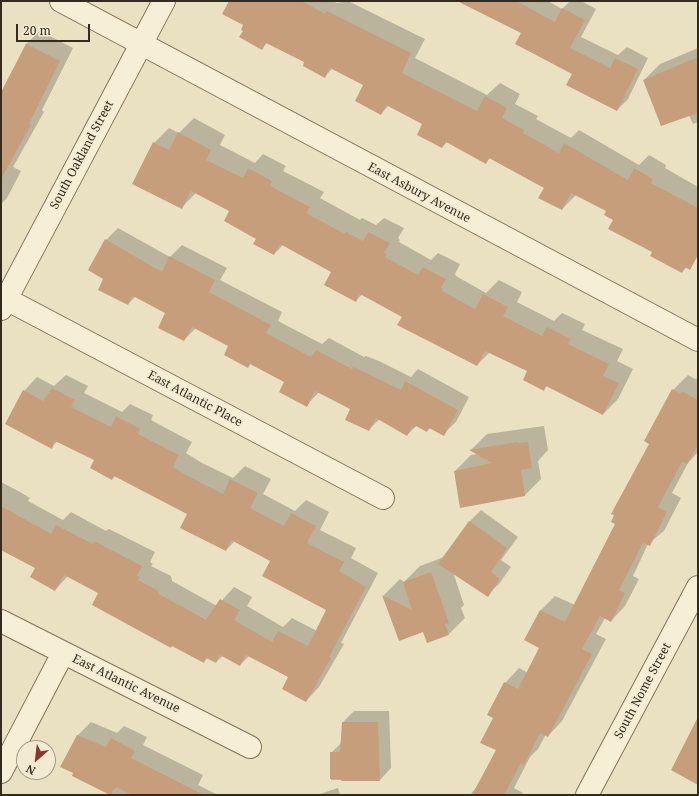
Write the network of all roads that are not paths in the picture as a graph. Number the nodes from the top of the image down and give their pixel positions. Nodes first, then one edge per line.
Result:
1 (60, 1) edge
2 (164, 1) edge
3 (141, 45) junction
4 (4, 304) edge
5 (698, 340) edge
6 (383, 498) dead end
7 (698, 587) edge
8 (1, 621) edge
9 (64, 653) junction
10 (250, 747) dead end
11 (1, 772) edge
12 (587, 795) edge

1 - 3 street, East Asbury Avenue
2 - 3 street, South Oakland Street
3 - 4 street, South Oakland Street
3 - 5 street, East Asbury Avenue
4 - 6 street, East Atlantic Place
7 - 12 street, South Nome Street
8 - 9 street, East Atlantic Avenue
9 - 10 street, East Atlantic Avenue
9 - 11 street

